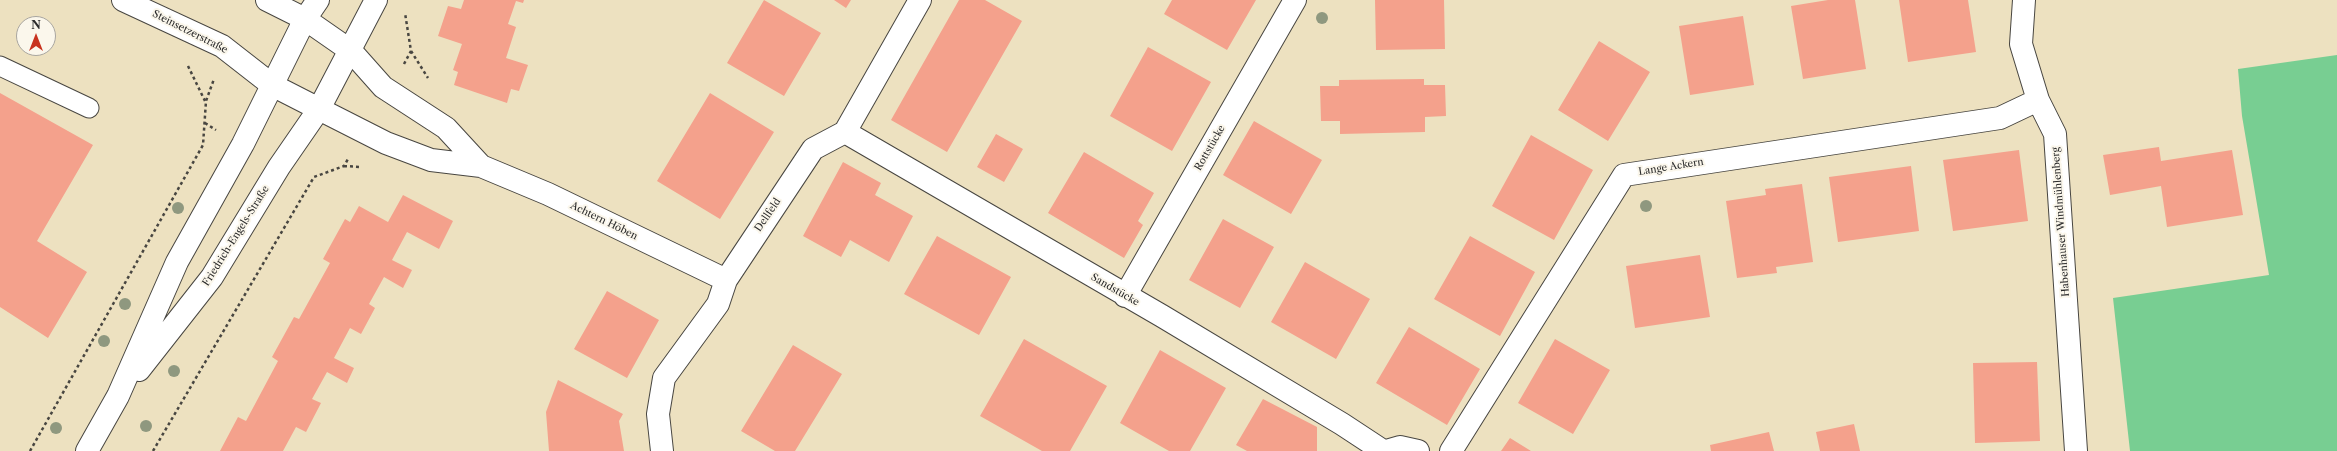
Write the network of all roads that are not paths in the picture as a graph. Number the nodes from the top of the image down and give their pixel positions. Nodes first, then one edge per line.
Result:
1 (123, 0) edge
2 (267, 0) edge
3 (318, 0) edge
4 (376, 0) edge
5 (920, 0) edge
6 (1295, 0) edge
7 (2024, 0) edge
8 (305, 19) junction
9 (351, 51) junction
10 (0, 66) edge
11 (272, 85) junction
12 (2038, 100) junction
13 (89, 108) dead end
14 (319, 110) junction
15 (845, 132) junction
16 (481, 166) junction
17 (726, 280) junction
18 (1124, 296) junction
19 (118, 396) junction
20 (87, 451) edge
21 (662, 451) edge
22 (1382, 451) edge
23 (1386, 451) edge
24 (1418, 451) edge
25 (1451, 451) edge
26 (2076, 451) edge

1 - 11 street, Steinsetzerstraße
2 - 8 street
3 - 8 street, Friedrich-Engels-Straße
4 - 9 street, Friedrich-Engels-Straße
5 - 15 street
6 - 18 street, Rottstücke
7 - 12 street, Habenhauser Windmühlenberg
8 - 9 street
8 - 11 street, Friedrich-Engels-Straße
9 - 14 street, Friedrich-Engels-Straße
9 - 16 street, Achtern Höben
10 - 13 lane
11 - 14 street
11 - 19 street, Friedrich-Engels-Straße
12 - 25 street, Lange Ackern
12 - 26 street, Habenhauser Windmühlenberg
14 - 16 street, Achtern Höben
14 - 19 street, Friedrich-Engels-Straße
15 - 17 street, Dellfeld
15 - 18 street, Sandstücke
16 - 17 street, Achtern Höben
17 - 21 street, Dellfeld
18 - 22 street, Sandstücke
19 - 20 street, Friedrich-Engels-Straße
23 - 24 street

